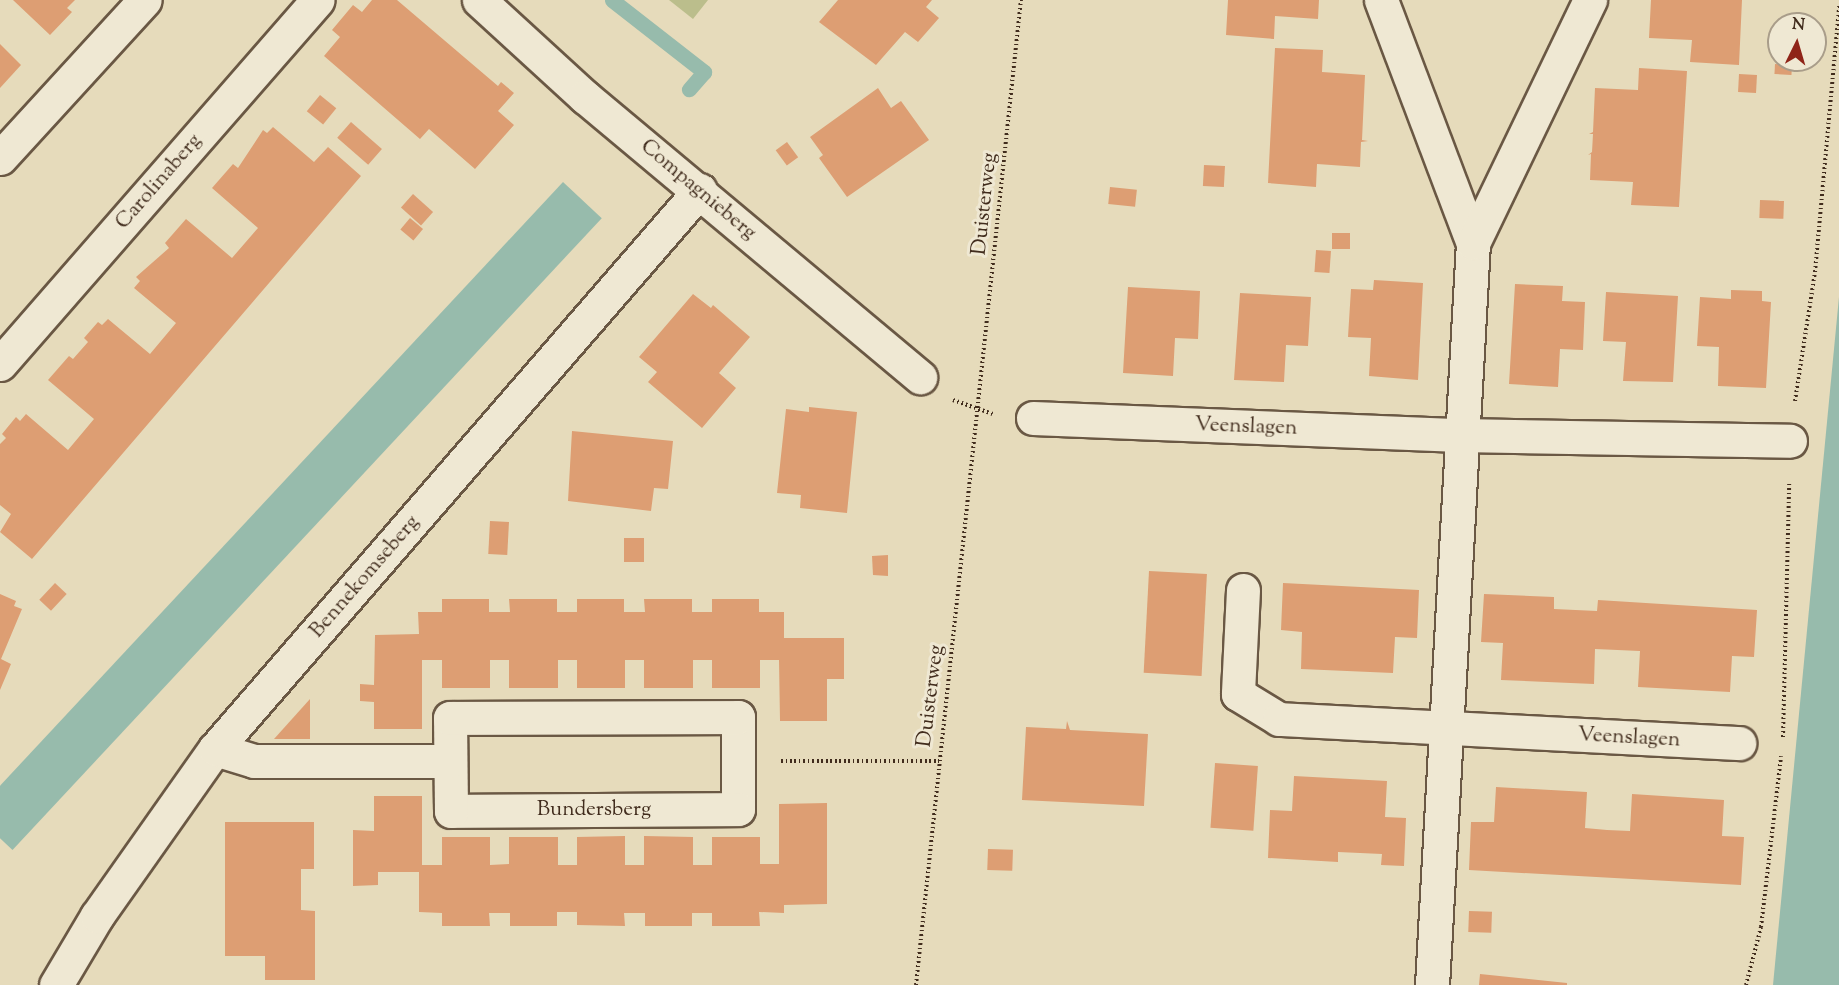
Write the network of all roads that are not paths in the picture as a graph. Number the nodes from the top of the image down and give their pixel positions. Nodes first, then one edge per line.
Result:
1 (145, 0) edge
2 (317, 0) edge
3 (479, 0) edge
4 (1381, 0) edge
5 (1590, 0) edge
6 (0, 158) edge
7 (700, 190) junction
8 (1473, 243) junction
9 (0, 364) edge
10 (920, 377) road end
11 (1033, 418) road end
12 (1460, 435) junction
13 (1790, 441) road end
14 (1243, 591) dead end
15 (1446, 728) junction
16 (1739, 743) dead end
17 (215, 749) junction
18 (450, 761) junction
19 (56, 985) edge
20 (1432, 985) edge

1 - 6 street
2 - 9 street, Carolinaberg
3 - 7 street, Compagnieberg
4 - 8 street
5 - 8 street
7 - 10 street, Compagnieberg
7 - 17 street, Bennekomseberg
8 - 12 street
11 - 12 street, Veenslagen
12 - 13 street, Veenslagen
12 - 15 street
14 - 15 street, Veenslagen
15 - 16 street, Veenslagen
15 - 20 street
17 - 18 street
17 - 19 street, Bennekomseberg
18 - 18 street, Bundersberg

